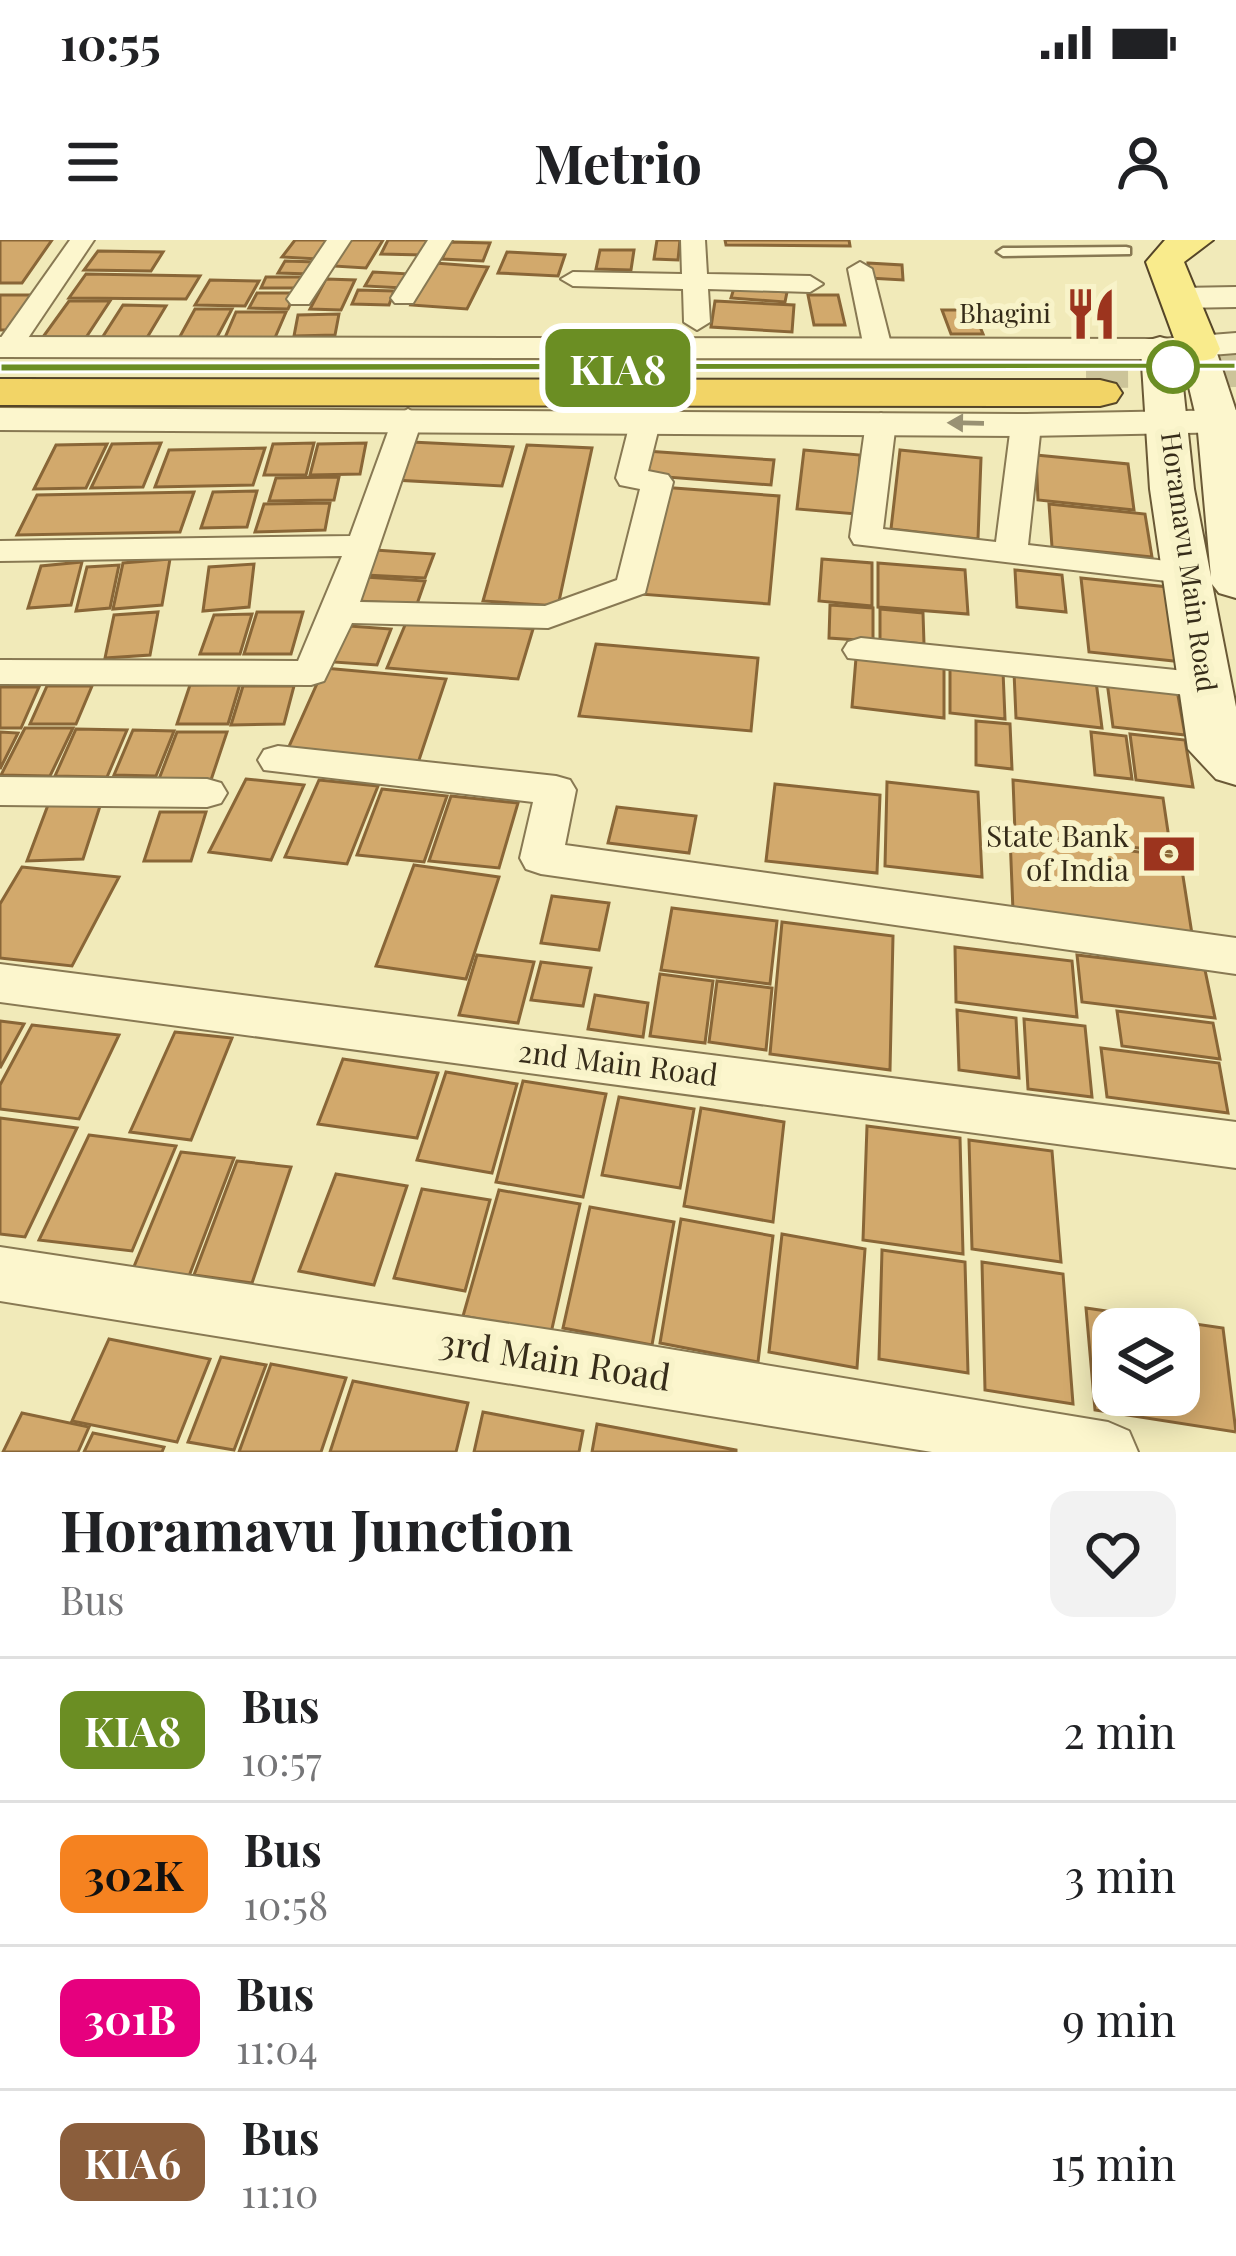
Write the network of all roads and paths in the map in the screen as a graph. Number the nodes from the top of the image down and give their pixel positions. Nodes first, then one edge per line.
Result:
1 (82, 240) edge
2 (339, 240) edge
3 (440, 240) edge
4 (693, 240) edge
5 (1194, 240) edge
6 (1131, 246) edge
7 (1003, 252) dead end
8 (860, 269) dead end
9 (573, 279) dead end
10 (695, 282) junction
11 (810, 284) dead end
12 (1236, 297) edge
13 (404, 298) dead end
14 (1180, 298) junction
15 (301, 299) dead end
16 (697, 322) dead end
17 (1198, 347) edge
18 (878, 348) junction
19 (3, 354) edge
20 (0, 392) edge
21 (0, 418) edge
22 (408, 418) junction
23 (646, 419) junction
24 (1167, 421) junction
25 (881, 422) junction
26 (1227, 422) edge
27 (1026, 424) junction
28 (362, 546) junction
29 (0, 551) edge
30 (1011, 553) junction
31 (1184, 573) junction
32 (1236, 583) edge
33 (339, 612) junction
34 (861, 650) dead end
35 (0, 672) edge
36 (1205, 685) junction
37 (278, 760) dead end
38 (1236, 764) edge
39 (0, 791) edge
40 (207, 793) dead end
41 (1236, 956) edge
42 (0, 983) edge
43 (1236, 1144) edge
44 (0, 1274) edge
45 (1108, 1452) edge

1 - 19 street
2 - 15 street
3 - 13 street
4 - 10 street
5 - 14 main road
6 - 7 lane
6 - 17 main road
8 - 18 street
9 - 10 street
10 - 11 street
10 - 16 street
12 - 14 street
14 - 17 main road
17 - 18 street
17 - 24 main road, Horamavu Main Road
17 - 26 main road, Horamavu Main Road
18 - 19 street
19 - 20 highway
21 - 22 street
22 - 23 street
22 - 28 street
23 - 25 street
23 - 33 street
24 - 26 street
24 - 27 street
24 - 31 main road, Horamavu Main Road
27 -> 25 street
25 - 30 street
26 - 32 main road, Horamavu Main Road
27 - 30 street
28 - 29 street
28 - 33 street
30 - 31 street
31 - 36 main road, Horamavu Main Road
33 - 35 street
34 - 36 street
36 - 38 main road, Horamavu Main Road
37 - 41 street
39 - 40 street
42 - 43 street, 2nd Main Road
44 - 45 street, 3rd Main Road

